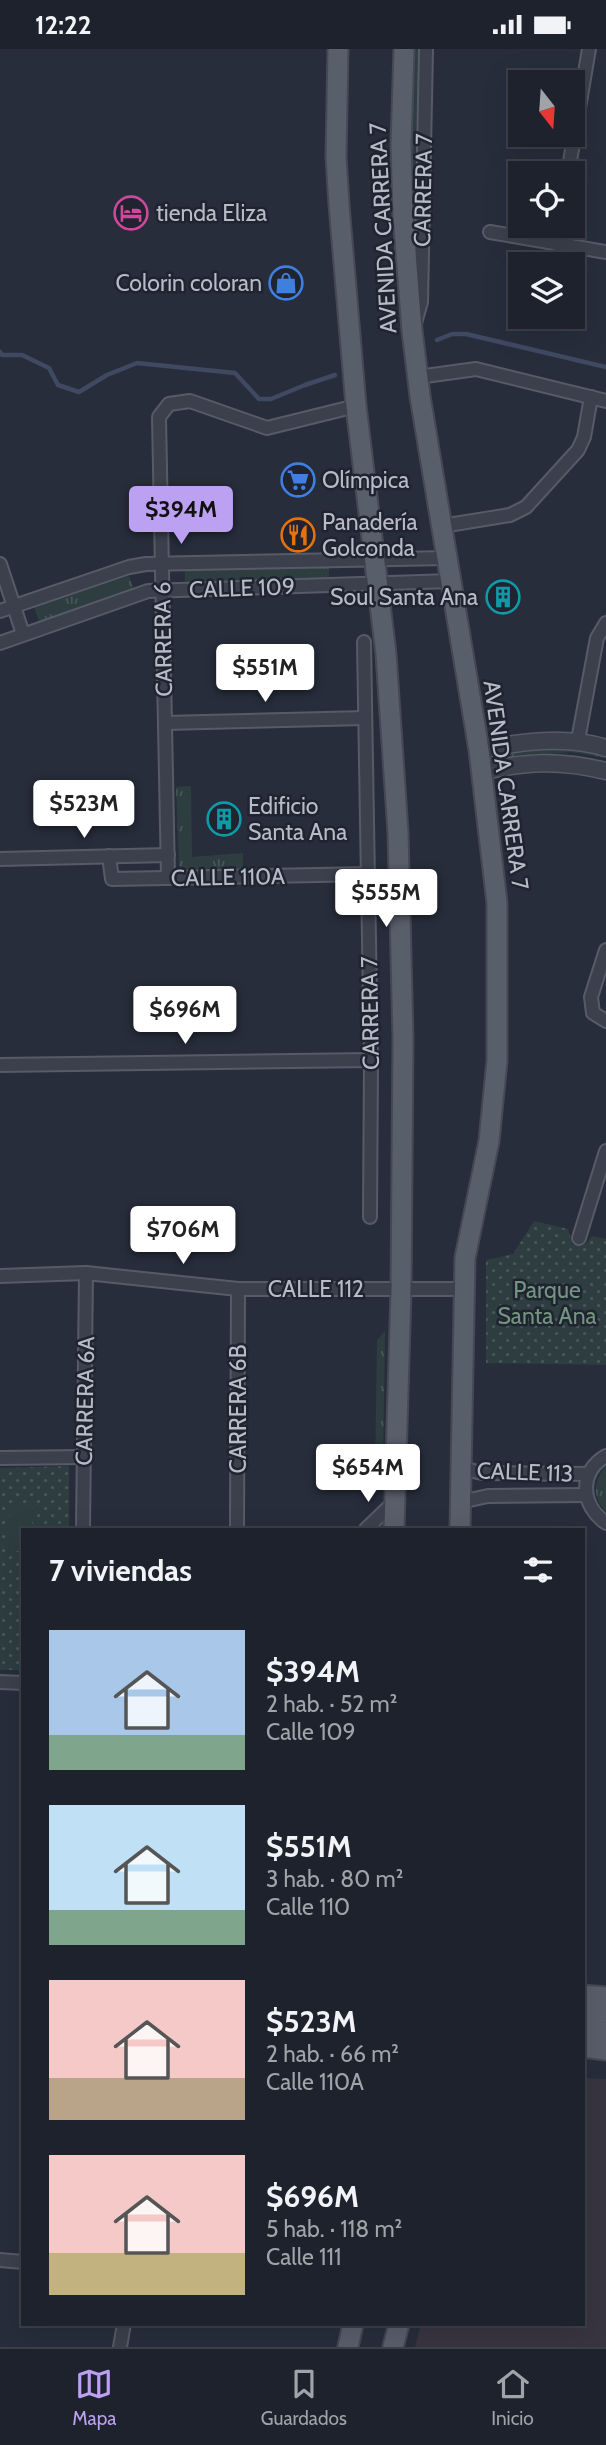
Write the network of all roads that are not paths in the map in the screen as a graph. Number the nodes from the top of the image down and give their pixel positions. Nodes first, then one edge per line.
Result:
1 (338, 49) edge
2 (404, 49) edge
3 (426, 49) edge
4 (589, 49) edge
5 (570, 161) edge
6 (490, 232) dead end
7 (557, 238) edge
8 (556, 244) junction
9 (606, 253) edge
10 (412, 330) junction
11 (418, 377) junction
12 (591, 397) junction
13 (606, 401) edge
14 (356, 406) junction
15 (442, 526) junction
16 (447, 558) junction
17 (375, 560) junction
18 (161, 563) junction
19 (0, 564) edge
20 (451, 581) junction
21 (378, 584) junction
22 (162, 590) junction
23 (14, 606) junction
24 (0, 611) edge
25 (606, 623) edge
26 (23, 635) junction
27 (364, 642) dead end
28 (0, 643) edge
29 (365, 717) junction
30 (165, 723) junction
31 (578, 740) junction
32 (606, 748) edge
33 (479, 750) junction
34 (606, 771) edge
35 (481, 772) junction
36 (168, 855) junction
37 (109, 856) junction
38 (0, 859) edge
39 (368, 874) junction
40 (168, 878) junction
41 (606, 950) edge
42 (606, 1021) edge
43 (371, 1060) junction
44 (0, 1065) edge
45 (606, 1151) edge
46 (370, 1217) dead end
47 (579, 1238) dead end
48 (86, 1273) junction
49 (0, 1276) edge
50 (238, 1289) junction
51 (465, 1289) junction
52 (401, 1290) junction
53 (606, 1456) edge
54 (84, 1457) junction
55 (0, 1458) edge
56 (461, 1468) junction
57 (589, 1474) junction
58 (586, 1495) junction
59 (394, 1502) junction
60 (460, 1502) junction
61 (606, 1523) edge
62 (83, 1528) edge
63 (237, 1528) edge
64 (367, 1528) edge
65 (394, 1528) edge
66 (460, 1528) edge
67 (0, 1682) edge
68 (21, 1683) edge
69 (585, 1994) edge
70 (606, 1997) edge
71 (585, 2012) edge
72 (606, 2013) edge
73 (585, 2030) edge
74 (606, 2032) edge
75 (585, 2047) edge
76 (606, 2050) edge
77 (0, 2260) edge
78 (21, 2262) edge
79 (124, 2326) edge
80 (353, 2326) edge
81 (398, 2326) edge
82 (120, 2347) edge
83 (348, 2347) edge
84 (393, 2347) edge

1 - 14 main road, AVENIDA CARRERA 7
2 - 10 main road, AVENIDA CARRERA 7
3 - 10 street, CARRERA 7
4 - 5 street
6 - 8 street
7 - 8 street
8 - 9 street
10 - 11 main road, AVENIDA CARRERA 7
11 - 12 street
11 - 15 main road, AVENIDA CARRERA 7
12 - 13 street
12 - 15 street
14 - 17 main road, AVENIDA CARRERA 7
14 - 18 street, CARRERA 6
15 - 16 main road, AVENIDA CARRERA 7
16 - 17 street, CALLE 109
16 - 20 main road, AVENIDA CARRERA 7
17 - 18 street, CALLE 109
17 - 21 main road, AVENIDA CARRERA 7
18 - 22 street, CARRERA 6
18 - 23 street, CALLE 109
19 - 23 street
20 - 21 street, CALLE 109
20 - 33 main road, AVENIDA CARRERA 7
21 - 22 street, CALLE 109
21 - 52 main road, AVENIDA CARRERA 7
22 - 26 street, CALLE 109
22 - 30 street, CARRERA 6
23 - 24 street, CALLE 109
23 - 26 street
25 - 31 street
26 - 28 street, CALLE 109
27 - 29 street, CARRERA 7
29 - 30 street
29 - 39 street, CARRERA 7
30 - 36 street, CARRERA 6
31 - 32 street
31 - 33 street
33 - 35 main road, AVENIDA CARRERA 7
34 - 35 street
35 - 51 main road, AVENIDA CARRERA 7
36 - 37 street, CALLE 110A
36 - 40 street, CARRERA 6
37 - 38 street, CALLE 110A
37 - 40 street, CALLE 110A
39 - 40 street, CALLE 110A
39 - 43 street, CARRERA 7
41 - 42 street
43 - 44 street
43 - 46 street, CARRERA 7
45 - 47 street
48 - 49 street, CALLE 112
48 - 50 street, CALLE 112
48 - 54 street, CARRERA 6A
50 - 52 street, CALLE 112
50 - 63 street, CARRERA 6B
51 - 52 street, CALLE 112
51 - 56 main road, AVENIDA CARRERA 7
52 - 59 main road, AVENIDA CARRERA 7
53 - 57 street
54 - 55 street
54 - 62 street, CARRERA 6A
56 - 57 street, CALLE 113
56 - 60 main road, AVENIDA CARRERA 7
57 - 58 street
58 - 60 street, CALLE 113
58 - 61 street
59 - 64 street
59 - 65 main road, AVENIDA CARRERA 7
60 - 66 main road, AVENIDA CARRERA 7
67 - 68 street
69 - 70 main road
71 - 72 main road
73 - 74 main road
75 - 76 main road
77 - 78 street
79 - 82 street
80 - 83 main road
81 - 84 main road

